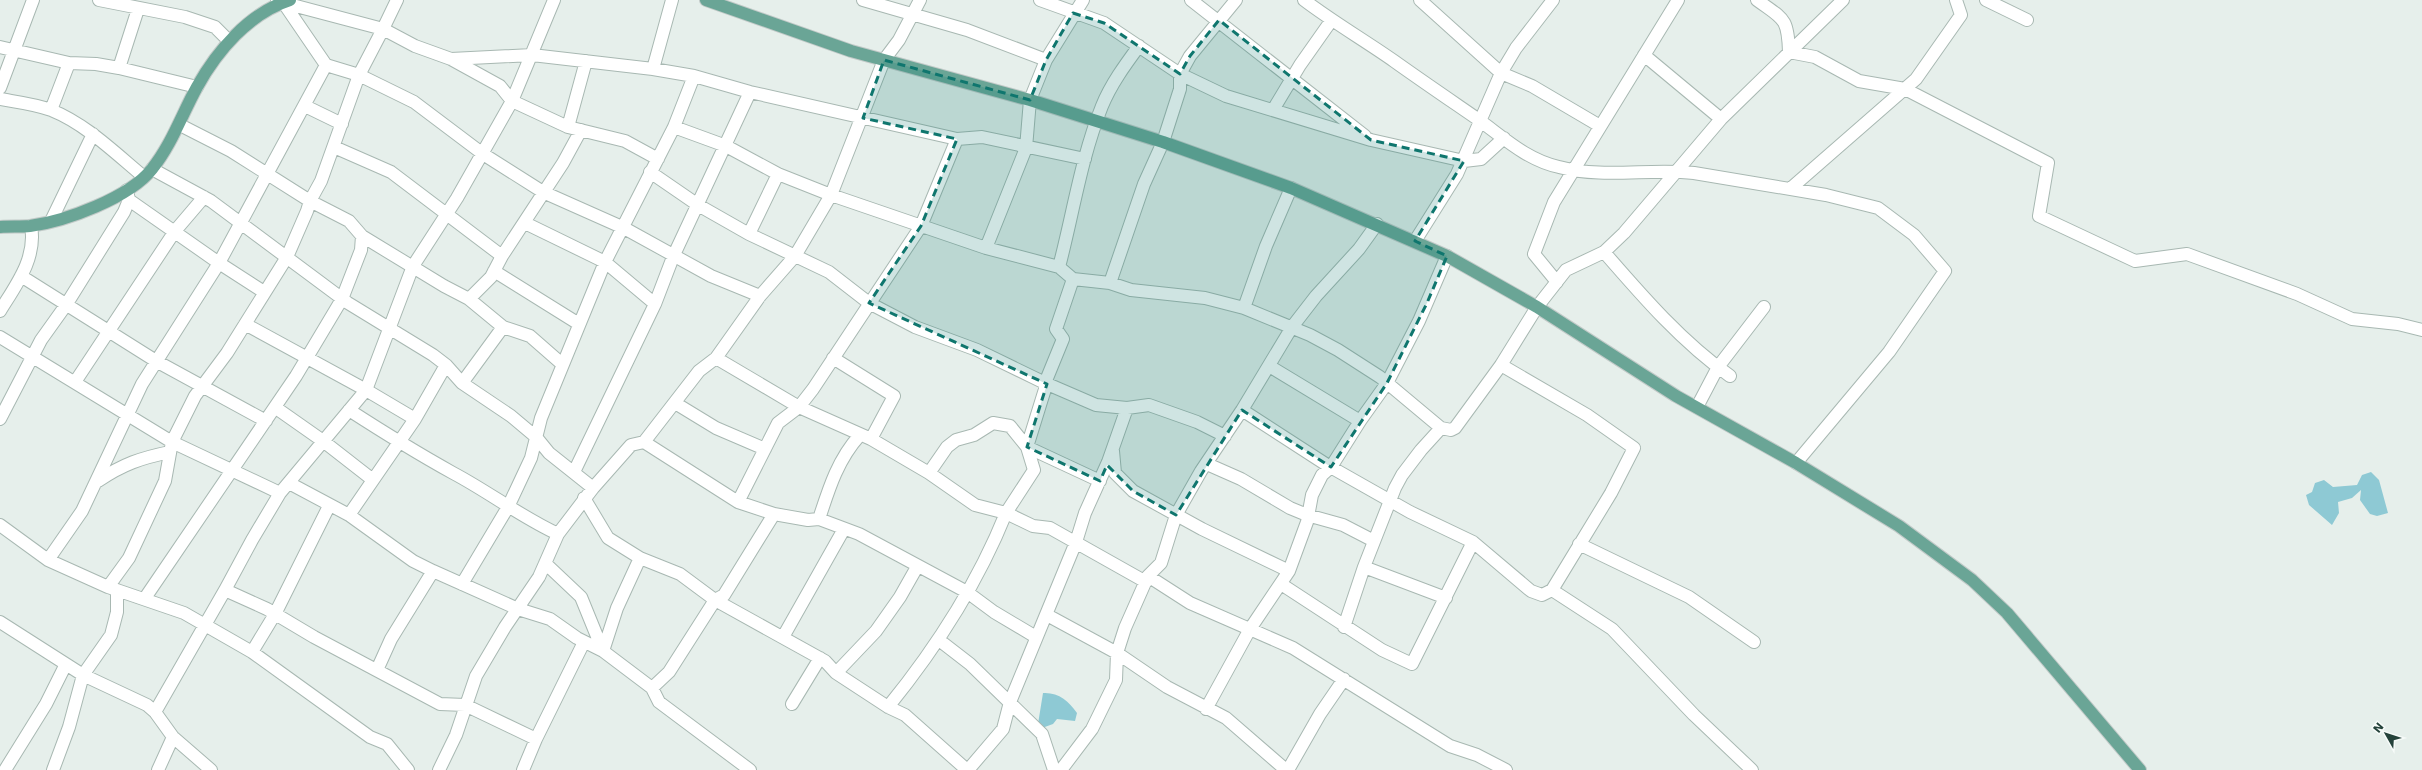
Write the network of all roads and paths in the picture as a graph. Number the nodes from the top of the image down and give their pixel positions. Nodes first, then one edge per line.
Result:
1 (33, 0) edge
2 (100, 0) edge
3 (397, 0) edge
4 (554, 0) edge
5 (672, 0) edge
6 (706, 0) edge
7 (863, 0) edge
8 (920, 0) edge
9 (1040, 0) edge
10 (1082, 0) edge
11 (1192, 0) edge
12 (1236, 0) edge
13 (1304, 0) edge
14 (1420, 0) edge
15 (1553, 0) edge
16 (1678, 0) edge
17 (1756, 0) edge
18 (1843, 0) edge
19 (1956, 0) edge
20 (1986, 0) edge
21 (283, 1) edge
22 (138, 8) junction
23 (1073, 13) junction
24 (912, 15) junction
25 (1219, 20) junction
26 (2027, 20) dead end
27 (1331, 21) junction
28 (384, 29) junction
29 (229, 41) junction
30 (1139, 46) junction
31 (0, 47) edge
32 (15, 52) junction
33 (1789, 52) junction
34 (532, 55) junction
35 (1644, 55) junction
36 (452, 59) junction
37 (884, 60) junction
38 (1046, 60) junction
39 (586, 61) junction
40 (69, 63) junction
41 (326, 65) junction
42 (120, 68) junction
43 (653, 69) junction
44 (1501, 73) junction
45 (1180, 74) junction
46 (359, 75) junction
47 (694, 76) junction
48 (1291, 78) junction
49 (197, 87) junction
50 (0, 88) edge
51 (1905, 89) junction
52 (750, 92) junction
53 (0, 99) edge
54 (1030, 100) junction
55 (512, 101) junction
56 (305, 106) junction
57 (51, 110) junction
58 (1273, 110) junction
59 (863, 118) junction
60 (1721, 119) junction
61 (1097, 121) junction
62 (1479, 121) junction
63 (342, 124) junction
64 (180, 125) junction
65 (1600, 126) junction
66 (568, 127) junction
67 (674, 127) junction
68 (581, 130) junction
69 (93, 134) junction
70 (1504, 138) junction
71 (957, 139) junction
72 (1371, 140) junction
73 (1163, 142) junction
74 (726, 146) junction
75 (334, 147) junction
76 (1026, 148) junction
77 (483, 154) junction
78 (1085, 159) junction
79 (658, 160) junction
80 (1464, 160) junction
81 (1573, 171) junction
82 (1677, 171) junction
83 (650, 172) junction
84 (148, 173) junction
85 (267, 173) junction
86 (778, 174) junction
87 (1291, 188) junction
88 (1790, 189) junction
89 (543, 192) junction
90 (128, 195) junction
91 (831, 195) junction
92 (204, 197) junction
93 (310, 201) junction
94 (698, 205) junction
95 (445, 214) junction
96 (51, 221) junction
97 (240, 223) junction
98 (525, 223) junction
99 (1377, 224) junction
100 (31, 226) junction
101 (921, 226) junction
102 (0, 227) edge
103 (624, 228) junction
104 (175, 231) junction
105 (749, 234) junction
106 (362, 236) junction
107 (1415, 241) junction
108 (986, 248) junction
109 (1604, 252) junction
110 (502, 256) junction
111 (795, 256) junction
112 (1447, 256) junction
113 (287, 257) junction
114 (674, 257) junction
115 (605, 262) junction
116 (219, 263) junction
117 (413, 266) junction
118 (1059, 267) junction
119 (494, 272) junction
120 (21, 276) junction
121 (1073, 279) junction
122 (1557, 282) junction
123 (1110, 283) junction
124 (264, 292) junction
125 (760, 296) junction
126 (342, 299) junction
127 (470, 299) junction
128 (869, 303) junction
129 (655, 304) junction
130 (66, 305) junction
131 (1764, 306) dead end
132 (1537, 307) junction
133 (1244, 308) junction
134 (0, 311) edge
135 (245, 324) junction
136 (579, 324) junction
137 (503, 327) junction
138 (1292, 327) junction
139 (388, 329) junction
140 (2422, 330) edge
141 (109, 333) junction
142 (0, 337) edge
143 (31, 358) junction
144 (306, 358) junction
145 (716, 358) junction
146 (833, 358) junction
147 (156, 360) junction
148 (562, 364) junction
149 (446, 365) junction
150 (1501, 365) junction
151 (1270, 366) junction
152 (1718, 367) junction
153 (1730, 376) dead end
154 (75, 382) junction
155 (462, 383) junction
156 (1045, 383) junction
157 (1387, 383) junction
158 (204, 385) junction
159 (366, 390) junction
160 (675, 403) junction
161 (1697, 407) junction
162 (276, 408) junction
163 (799, 408) junction
164 (1127, 408) junction
165 (349, 410) junction
166 (1242, 410) junction
167 (129, 415) junction
168 (0, 419) edge
169 (414, 419) junction
170 (266, 421) junction
171 (1360, 421) junction
172 (1442, 428) junction
173 (860, 435) junction
174 (1225, 436) junction
175 (536, 437) junction
176 (871, 439) junction
177 (323, 440) junction
178 (397, 442) junction
179 (644, 442) junction
180 (171, 447) junction
181 (1027, 447) junction
182 (1112, 448) junction
183 (766, 449) junction
184 (1796, 463) junction
185 (1207, 464) junction
186 (1331, 467) junction
187 (232, 469) junction
188 (574, 472) junction
189 (929, 473) junction
190 (373, 480) junction
191 (97, 481) junction
192 (1100, 481) junction
193 (289, 483) junction
194 (593, 488) junction
195 (280, 493) junction
196 (584, 498) junction
197 (1391, 501) junction
198 (738, 502) junction
199 (329, 506) junction
200 (508, 507) junction
201 (774, 514) junction
202 (1006, 514) junction
203 (1176, 514) junction
204 (1307, 515) junction
205 (348, 516) junction
206 (819, 519) junction
207 (0, 525) edge
208 (844, 529) junction
209 (558, 534) junction
210 (1374, 541) junction
211 (1076, 542) junction
212 (1473, 542) junction
213 (1579, 544) junction
214 (640, 558) junction
215 (48, 560) junction
216 (545, 563) junction
217 (917, 567) junction
218 (1364, 567) junction
219 (433, 571) junction
220 (1289, 571) junction
221 (1147, 579) junction
222 (462, 584) junction
223 (1281, 584) junction
224 (112, 588) junction
225 (225, 590) junction
226 (1552, 590) junction
227 (968, 592) junction
228 (145, 598) junction
229 (1446, 598) junction
230 (715, 600) junction
231 (518, 609) junction
232 (275, 614) junction
233 (1047, 615) junction
234 (0, 622) edge
235 (206, 625) junction
236 (1344, 627) junction
237 (1250, 629) junction
238 (1036, 637) junction
239 (783, 638) junction
240 (939, 640) junction
241 (584, 642) junction
242 (1754, 642) dead end
243 (603, 651) junction
244 (252, 652) junction
245 (1117, 653) junction
246 (820, 658) junction
247 (66, 664) junction
248 (377, 670) junction
249 (836, 673) junction
250 (83, 675) junction
251 (1344, 679) junction
252 (652, 688) junction
253 (1010, 702) junction
254 (792, 704) dead end
255 (465, 705) junction
256 (888, 707) junction
257 (1206, 709) junction
258 (155, 712) junction
259 (173, 737) junction
260 (536, 739) junction
261 (1272, 765) edge
262 (5, 770) edge
263 (53, 770) edge
264 (158, 770) edge
265 (211, 770) edge
266 (408, 770) edge
267 (439, 770) edge
268 (523, 770) edge
269 (750, 770) edge
270 (967, 770) edge
271 (1054, 770) edge
272 (1061, 770) edge
273 (1287, 770) edge
274 (1506, 770) edge
275 (1752, 770) edge
276 (2140, 770) edge

1 - 32 street
2 - 22 street
3 - 28 street
4 - 34 street
5 - 43 street
6 - 37 main road
7 - 24 street
8 - 24 street
9 - 23 street
10 - 23 street
11 - 25 street
12 - 25 street
13 - 27 street
14 - 44 street
15 - 44 street
16 - 35 street
17 - 33 street
18 - 33 street
19 - 51 street
20 - 26 street
21 - 28 street
21 - 29 main road
21 - 41 street
22 - 29 street
22 - 42 street
23 - 30 street
23 - 38 street
24 - 37 street
24 - 38 street
25 - 45 street
25 - 48 street
27 - 48 street
27 - 62 street
28 - 36 street
28 - 46 street
29 - 49 main road
30 - 45 street
30 - 61 street
31 - 32 street
32 - 40 street
32 - 50 street
33 - 51 street
33 - 60 street
34 - 36 street
34 - 39 street
34 - 55 street
35 - 60 street
35 - 65 street
36 - 55 street
37 - 54 main road
37 - 59 street
38 - 54 street
39 - 43 street
39 - 66 street
40 - 42 street
40 - 57 street
41 - 46 street
41 - 56 street
42 - 49 street
43 - 47 street
44 - 62 street
44 - 65 street
45 - 58 street
45 - 73 street
46 - 63 street
46 - 77 street
47 - 52 street
47 - 67 street
48 - 58 street
48 - 72 street
49 - 64 main road
51 - 88 street
51 - 140 street
52 - 59 street
52 - 74 street
53 - 57 street
54 - 61 main road
54 - 76 street
55 - 66 street
55 - 77 street
56 - 63 street
56 - 85 street
57 - 69 street
58 - 72 street
59 - 71 street
59 - 91 street
60 - 82 street
61 - 73 main road
61 - 78 street
62 - 70 street
62 - 80 street
63 - 75 street
64 - 84 main road
64 - 85 street
65 - 81 street
66 - 68 street
67 - 74 street
67 - 79 street
68 - 79 street
68 - 89 street
69 - 84 street
69 - 96 street
70 - 80 street
70 - 81 street
71 - 76 street
71 - 101 street
72 - 80 street
73 - 87 main road
73 - 123 street
74 - 86 street
74 - 94 street
75 - 93 street
75 - 95 street
76 - 78 street
76 - 108 street
77 - 89 street
77 - 95 street
78 - 118 street
79 - 83 street
80 - 107 street
81 - 82 street
81 - 122 street
82 - 88 street
82 - 109 street
83 - 94 street
83 - 103 street
84 - 90 main road
84 - 92 street
85 - 93 street
85 - 97 street
86 - 91 street
86 - 105 street
87 - 99 main road
87 - 133 street
88 - 184 street
89 - 98 street
89 - 103 street
90 - 96 main road
90 - 104 street
90 - 130 street
91 - 101 street
91 - 111 street
92 - 97 street
92 - 104 street
93 - 106 street
93 - 113 street
94 - 105 street
94 - 114 street
95 - 110 street
95 - 117 street
96 - 100 main road
97 - 113 street
97 - 116 street
98 - 110 street
98 - 115 street
99 - 107 main road
99 - 138 street
100 - 102 main road
100 - 120 street
101 - 108 street
101 - 128 street
103 - 114 street
103 - 115 street
104 - 116 street
104 - 141 street
105 - 111 street
106 - 117 street
106 - 126 street
107 - 112 main road
108 - 118 street
109 - 122 street
109 - 152 street
110 - 119 street
111 - 125 street
111 - 128 street
112 - 132 main road
112 - 157 street
113 - 124 street
113 - 126 street
114 - 125 street
114 - 129 street
115 - 129 street
115 - 136 street
116 - 124 street
116 - 147 street
117 - 127 street
117 - 139 street
118 - 121 street
119 - 127 street
119 - 136 street
120 - 130 street
120 - 134 street
121 - 123 street
121 - 156 street
122 - 132 street
123 - 133 street
124 - 135 street
125 - 145 street
126 - 139 street
126 - 144 street
127 - 137 street
128 - 146 street
128 - 156 street
129 - 188 street
130 - 141 street
130 - 143 street
131 - 152 street
132 - 150 street
132 - 161 main road
133 - 138 street
135 - 144 street
135 - 158 street
136 - 148 street
137 - 148 street
137 - 155 street
138 - 151 street
138 - 157 street
139 - 149 street
139 - 159 street
141 - 147 street
141 - 154 street
142 - 143 street
143 - 154 street
143 - 168 street
144 - 159 street
144 - 162 street
145 - 160 street
145 - 163 street
146 - 163 street
146 - 176 street
147 - 158 street
147 - 167 street
148 - 175 street
149 - 155 street
149 - 169 street
150 - 172 street
150 - 213 street
151 - 166 street
151 - 171 street
152 - 153 street
152 - 161 street
154 - 167 street
155 - 175 street
156 - 164 street
156 - 181 street
157 - 171 street
157 - 172 street
158 - 170 street
158 - 180 street
159 - 165 street
159 - 169 street
160 - 179 street
160 - 183 street
161 - 184 main road
162 - 170 street
162 - 177 street
163 - 173 street
163 - 183 street
164 - 174 street
164 - 182 street
165 - 177 street
165 - 178 street
166 - 174 street
166 - 186 street
167 - 180 street
167 - 191 street
169 - 178 street
170 - 187 street
171 - 186 street
172 - 197 street
173 - 176 street
173 - 206 street
174 - 185 street
175 - 188 street
175 - 200 street
176 - 189 street
177 - 190 street
177 - 193 street
178 - 190 street
178 - 200 street
179 - 194 street
179 - 198 street
180 - 187 street
180 - 191 street
180 - 224 street
181 - 189 street
181 - 192 street
181 - 202 street
182 - 192 street
182 - 203 street
183 - 198 street
184 - 276 main road
185 - 203 street
185 - 204 street
186 - 197 street
186 - 204 street
187 - 195 street
187 - 228 street
188 - 194 street
189 - 202 street
190 - 205 street
191 - 215 street
192 - 211 street
193 - 195 street
193 - 199 street
194 - 196 street
195 - 225 street
196 - 209 street
196 - 214 street
197 - 210 street
197 - 212 street
198 - 201 street
199 - 205 street
199 - 232 street
200 - 209 street
200 - 222 street
201 - 206 street
201 - 230 street
202 - 211 street
202 - 227 street
203 - 220 street
203 - 221 street
204 - 210 street
204 - 220 street
205 - 219 street
206 - 208 street
207 - 215 street
208 - 217 street
208 - 239 street
209 - 216 street
210 - 218 street
211 - 221 street
211 - 233 street
212 - 226 street
212 - 229 street
213 - 226 street
213 - 242 street
214 - 230 street
214 - 243 street
215 - 224 street
216 - 231 street
216 - 243 street
217 - 227 street
217 - 249 street
218 - 229 street
218 - 236 street
219 - 222 street
219 - 248 street
220 - 223 street
221 - 237 street
221 - 245 street
222 - 231 street
223 - 236 street
223 - 237 street
224 - 228 street
224 - 250 street
225 - 232 street
225 - 235 street
226 - 275 street
227 - 238 street
227 - 240 street
228 - 235 street
229 - 236 street
230 - 239 street
230 - 252 street
231 - 241 street
231 - 255 street
232 - 244 street
232 - 248 street
233 - 238 street
233 - 245 street
234 - 247 street
235 - 244 street
235 - 258 street
237 - 251 street
237 - 257 street
238 - 253 street
239 - 246 street
240 - 253 street
240 - 256 street
241 - 243 street
241 - 260 street
243 - 252 street
244 - 266 street
245 - 257 street
245 - 272 street
246 - 249 street
246 - 254 street
247 - 250 street
247 - 262 street
248 - 255 street
249 - 256 street
250 - 258 street
250 - 263 street
251 - 273 street
251 - 274 street
252 - 269 street
253 - 270 street
253 - 271 street
255 - 260 street
255 - 267 street
256 - 270 street
257 - 261 street
258 - 259 street
259 - 264 street
259 - 265 street
260 - 268 street
261 - 273 street

